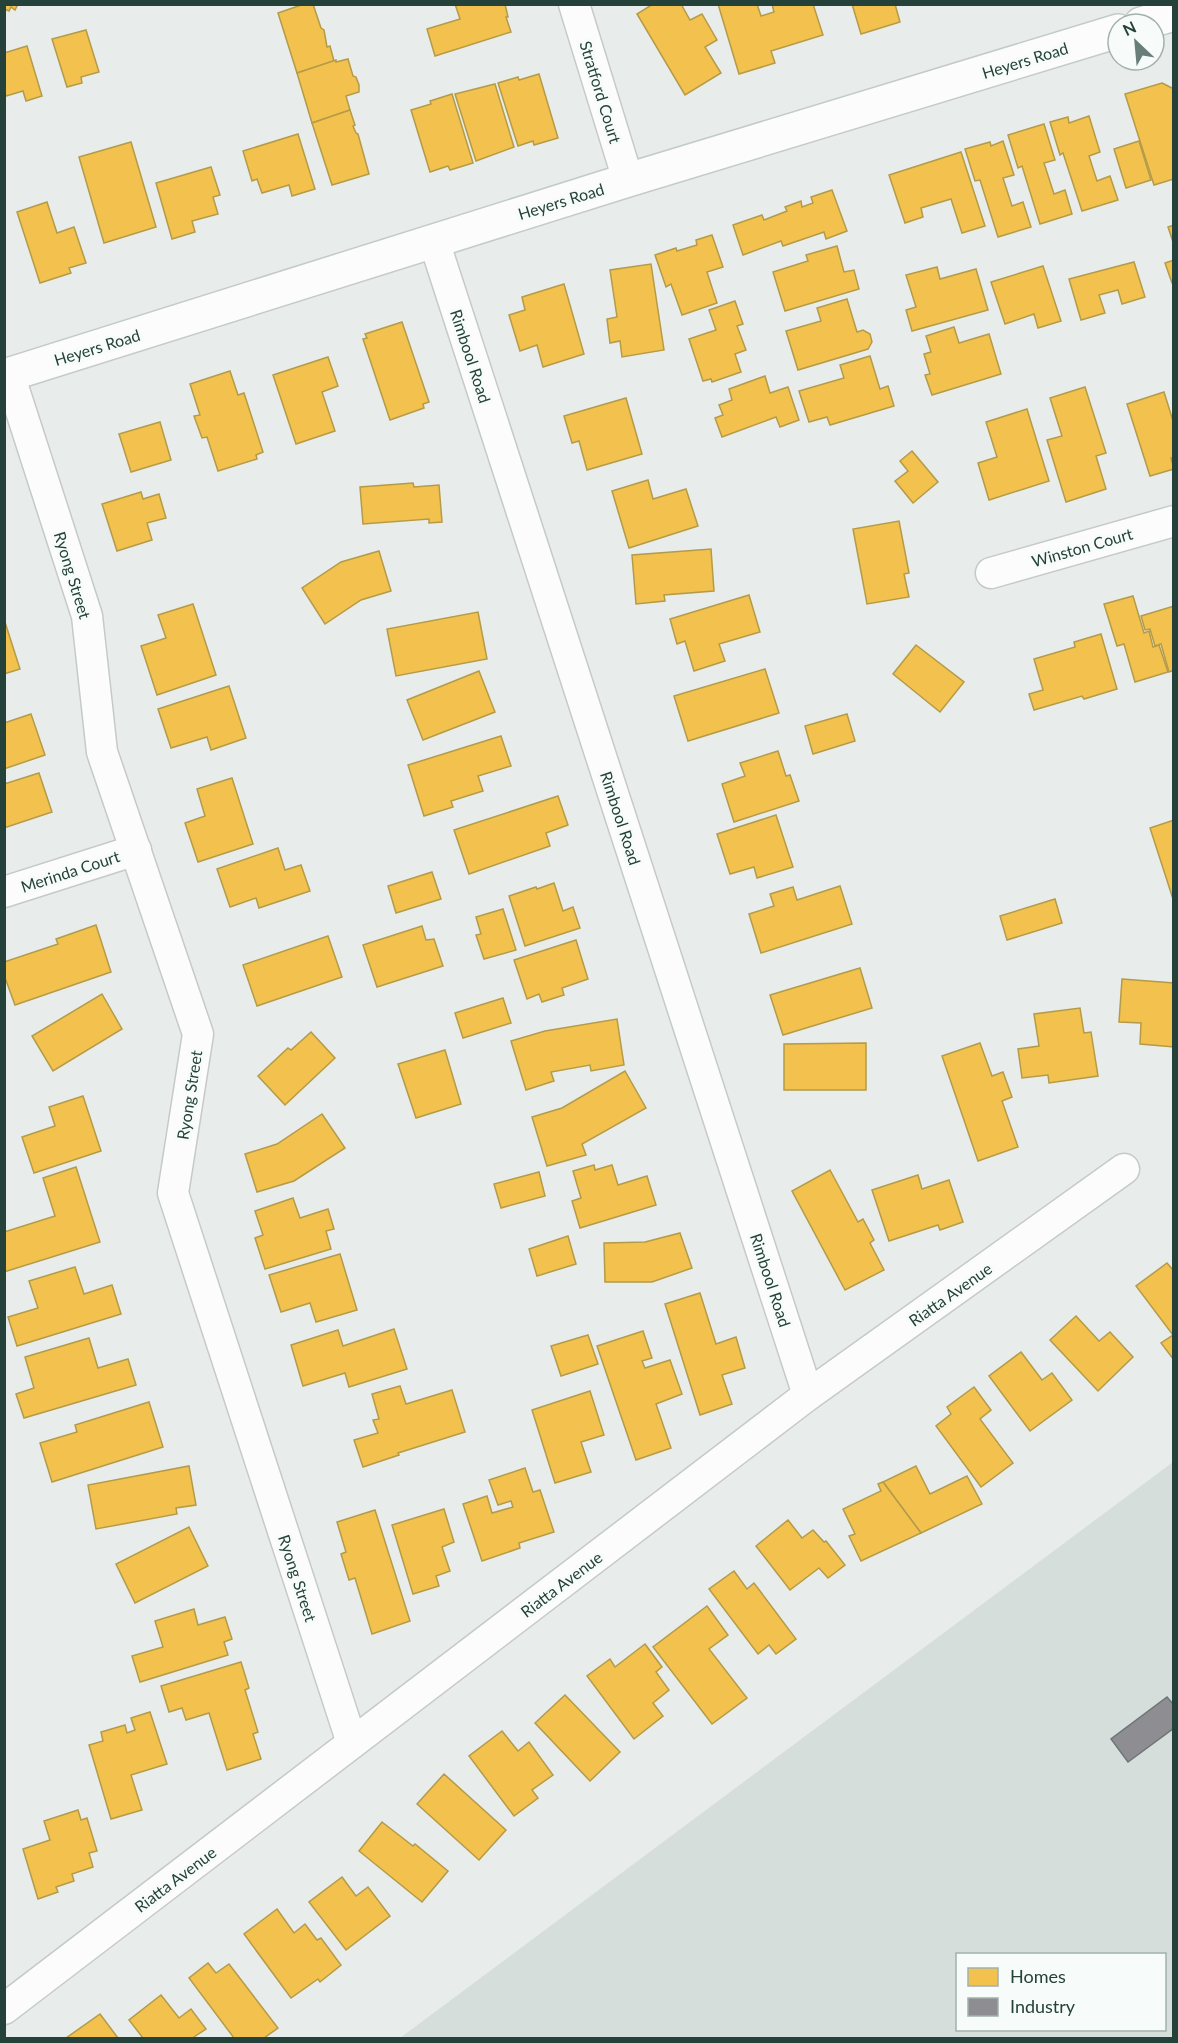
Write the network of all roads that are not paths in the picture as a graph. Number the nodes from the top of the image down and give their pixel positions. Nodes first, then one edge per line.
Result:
1 (574, 4) edge
2 (1106, 35) edge
3 (628, 180) junction
4 (434, 241) junction
5 (7, 375) edge
6 (1173, 520) edge
7 (991, 573) dead end
8 (136, 850) junction
9 (4, 892) edge
10 (1125, 1169) dead end
11 (808, 1395) junction
12 (352, 1743) junction
13 (4, 2009) edge

1 - 3 street, Stratford Court
2 - 3 street, Heyers Road
3 - 4 street, Heyers Road
4 - 5 street, Heyers Road
4 - 11 street, Rimbool Road
5 - 8 street, Ryong Street
6 - 7 street, Winston Court
8 - 9 street, Merinda Court
8 - 12 street, Ryong Street
10 - 11 street, Riatta Avenue
11 - 12 street, Riatta Avenue
12 - 13 street, Riatta Avenue

